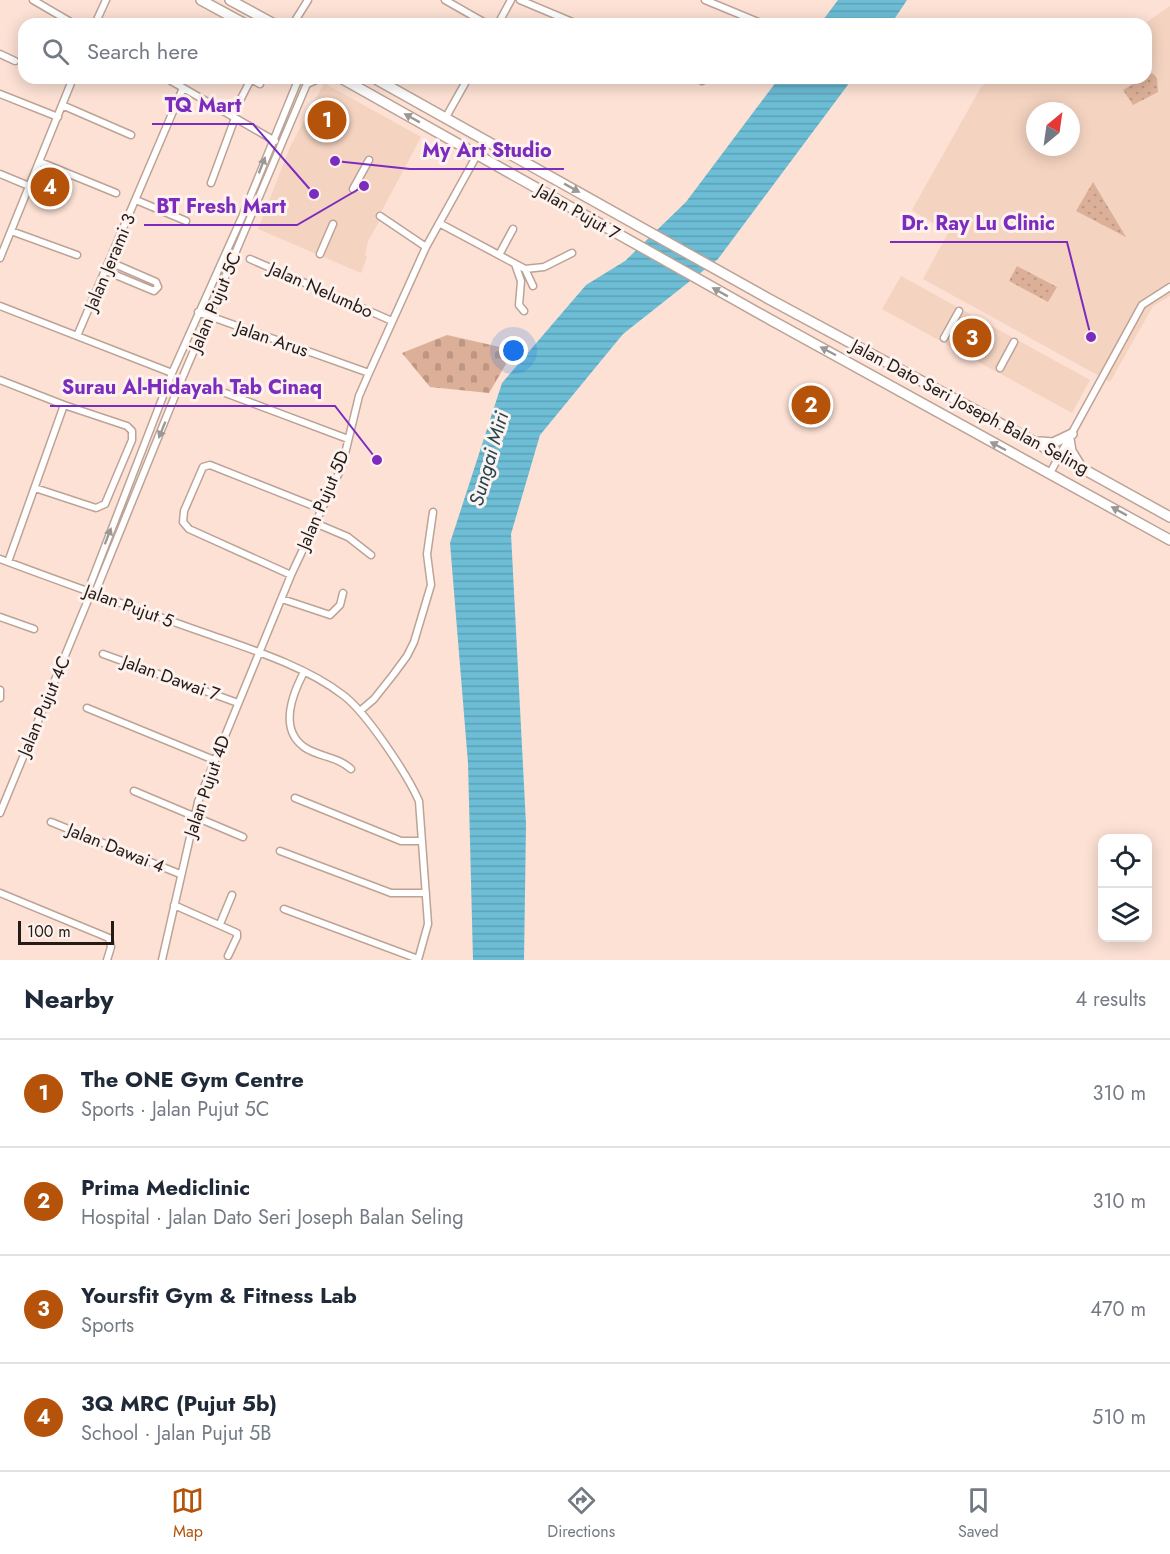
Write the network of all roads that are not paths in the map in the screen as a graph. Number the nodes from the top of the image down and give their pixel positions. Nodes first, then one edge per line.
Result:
1 (33, 0) edge
2 (106, 0) edge
3 (201, 0) edge
4 (230, 0) edge
5 (308, 0) edge
6 (445, 0) edge
7 (511, 0) edge
8 (520, 0) edge
9 (705, 0) edge
10 (240, 5) junction
11 (64, 18) edge
12 (98, 18) edge
13 (234, 18) edge
14 (255, 18) edge
15 (263, 18) edge
16 (297, 18) edge
17 (476, 18) edge
18 (501, 18) edge
19 (563, 18) edge
20 (748, 18) edge
21 (0, 54) edge
22 (15, 61) dead end
23 (71, 84) edge
24 (177, 84) edge
25 (248, 84) edge
26 (305, 84) edge
27 (306, 84) edge
28 (352, 84) edge
29 (385, 84) edge
30 (465, 84) edge
31 (183, 88) junction
32 (0, 94) edge
33 (62, 105) junction
34 (284, 114) junction
35 (58, 117) junction
36 (234, 117) junction
37 (293, 117) junction
38 (446, 117) junction
39 (131, 135) dead end
40 (272, 140) junction
41 (282, 144) junction
42 (477, 155) junction
43 (369, 160) dead end
44 (40, 162) junction
45 (0, 174) edge
46 (211, 183) dead end
47 (29, 186) junction
48 (353, 189) dead end
49 (116, 194) dead end
50 (136, 200) junction
51 (380, 216) dead end
52 (242, 218) junction
53 (186, 221) dead end
54 (250, 221) junction
55 (439, 223) junction
56 (333, 224) dead end
57 (513, 230) dead end
58 (11, 231) junction
59 (426, 247) junction
60 (572, 253) dead end
61 (320, 254) dead end
62 (77, 255) dead end
63 (499, 255) junction
64 (0, 256) edge
65 (250, 259) dead end
66 (110, 262) junction
67 (515, 264) junction
68 (525, 269) junction
69 (106, 271) junction
70 (533, 286) dead end
71 (1170, 286) edge
72 (769, 299) joint
73 (0, 306) edge
74 (524, 311) dead end
75 (959, 311) dead end
76 (198, 312) junction
77 (209, 317) junction
78 (771, 320) joint
79 (392, 321) junction
80 (78, 336) junction
81 (944, 338) dead end
82 (1014, 342) dead end
83 (1000, 368) dead end
84 (369, 373) junction
85 (172, 374) junction
86 (0, 380) edge
87 (212, 388) dead end
88 (64, 405) junction
89 (1070, 437) junction
90 (348, 439) junction
91 (1031, 440) junction
92 (1060, 455) junction
93 (1082, 468) junction
94 (1050, 473) junction
95 (35, 488) junction
96 (321, 509) junction
97 (433, 512) dead end
98 (1170, 517) edge
99 (315, 523) junction
100 (1170, 540) edge
101 (371, 555) dead end
102 (0, 559) edge
103 (9, 562) junction
104 (291, 575) junction
105 (87, 591) junction
106 (94, 593) junction
107 (343, 593) dead end
108 (282, 599) junction
109 (88, 600) junction
110 (0, 617) edge
111 (34, 629) dead end
112 (258, 652) junction
113 (103, 654) dead end
114 (304, 672) junction
115 (0, 690) edge
116 (0, 698) edge
117 (238, 702) junction
118 (87, 708) dead end
119 (360, 711) junction
120 (214, 760) junction
121 (351, 769) dead end
122 (134, 791) dead end
123 (295, 798) dead end
124 (0, 813) edge
125 (193, 816) junction
126 (51, 822) dead end
127 (243, 837) dead end
128 (423, 841) junction
129 (280, 851) dead end
130 (180, 874) junction
131 (0, 893) edge
132 (426, 893) junction
133 (232, 895) dead end
134 (174, 904) junction
135 (284, 909) dead end
136 (220, 924) junction
137 (228, 956) dead end
138 (107, 960) edge
139 (162, 960) edge
140 (418, 960) edge

1 - 11 street
2 - 12 street
3 - 13 main road
4 - 10 main road
5 - 16 street
6 - 17 street
7 - 18 street
8 - 19 street
9 - 20 street
10 - 14 main road
10 - 15 main road
21 - 22 street
23 - 33 street
24 - 31 street
25 - 36 street
26 - 34 street, Jalan Pujut 5C
27 - 37 street, Jalan Pujut 5C
42 -> 28 main road, Jalan Pujut 7
29 - 38 main road, Jalan Pujut 7
30 - 38 street
31 - 36 street
31 - 50 street, Jalan Jerami 3
32 - 35 street
33 - 35 street
33 - 39 street
34 - 37 street
34 - 40 street, Jalan Pujut 5C
35 - 44 street
36 - 40 street
36 - 46 street
37 - 41 street, Jalan Pujut 5C
38 -> 72 main road, Jalan Pujut 7
40 - 41 street
52 -> 40 street, Jalan Pujut 5C
41 - 54 street, Jalan Pujut 5C
42 - 55 street, Jalan Pujut 5D
78 -> 42 main road, Jalan Pujut 7
43 - 48 street
44 - 47 street
44 - 49 street
45 - 47 street
47 - 58 street
50 - 53 street
50 - 66 street, Jalan Jerami 3
51 - 59 street
52 - 54 street
52 - 76 street, Jalan Pujut 5C
54 - 77 street, Jalan Pujut 5C
55 - 59 street, Jalan Pujut 5D
55 - 63 street
56 - 61 street
57 - 63 street
58 - 62 street
58 - 64 street
59 - 79 street, Jalan Pujut 5D
60 - 68 street
63 - 67 street
65 - 79 street, Jalan Nelumbo
66 - 69 street, Jalan Jerami 3
66 - 69 street
67 - 68 street
67 - 74 street
68 - 70 street
69 - 80 street, Jalan Jerami 3
71 - 89 street
72 - 91 main road, Jalan Dato Seri Joseph Balan Seling
73 - 80 street
75 - 81 street
76 - 77 street, Jalan Arus
76 - 85 street, Jalan Pujut 5C
77 - 84 street, Jalan Arus
77 -> 106 street, Jalan Pujut 5C
94 -> 78 main road, Jalan Dato Seri Joseph Balan Seling
79 - 84 street, Jalan Pujut 5D
80 - 85 street
82 - 83 street
84 - 90 street, Jalan Pujut 5D
105 -> 85 street, Jalan Pujut 5C
86 - 88 street
87 - 90 street
88 - 95 street
88 - 95 street
89 - 91 main road
89 - 92 street
89 - 93 main road
90 - 96 street, Jalan Pujut 5D
91 - 92 main road, Jalan Dato Seri Joseph Balan Seling
92 - 93 main road, Jalan Dato Seri Joseph Balan Seling
92 - 94 street
93 - 98 main road, Jalan Dato Seri Joseph Balan Seling
100 -> 94 main road, Jalan Dato Seri Joseph Balan Seling
95 - 103 street
96 - 99 street, Jalan Pujut 5D
96 - 104 street
97 - 119 street
99 - 101 street
99 - 104 street, Jalan Pujut 5D
102 - 103 street, Jalan Pujut 5
103 - 105 street, Jalan Pujut 5
104 - 108 street, Jalan Pujut 5D
105 - 106 street, Jalan Pujut 5
105 - 109 street
106 - 109 street, Jalan Pujut 5C
106 - 112 street, Jalan Pujut 5
107 - 108 street
108 - 112 street, Jalan Pujut 5D
109 - 124 street, Jalan Pujut 4C
110 - 111 street
112 - 114 street, Jalan Pujut 5
112 - 117 street, Jalan Pujut 4D
113 - 117 street, Jalan Dawai 7
114 - 119 street, Jalan Pujut 5
114 - 121 street
115 - 116 street
117 - 120 street, Jalan Pujut 4D
118 - 120 street
119 - 128 street, Jalan Pujut 5
120 - 125 street, Jalan Pujut 4D
122 - 125 street
123 - 128 street
125 - 127 street
125 - 130 street, Jalan Pujut 4D
126 - 130 street, Jalan Dawai 4
128 - 132 street, Jalan Pujut 5
129 - 132 street
130 - 134 street, Jalan Pujut 4D
131 - 138 street
132 - 140 street, Jalan Pujut 5
133 - 136 street
134 - 136 street
134 - 139 street, Jalan Pujut 4D
135 - 140 street
136 - 137 street

